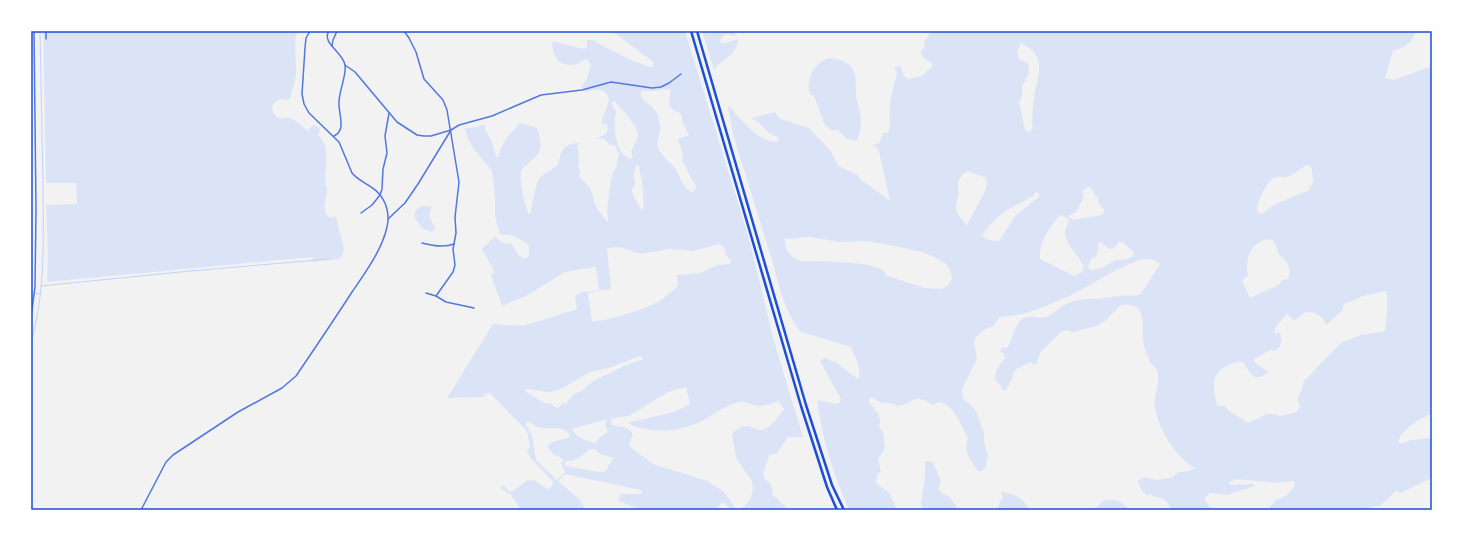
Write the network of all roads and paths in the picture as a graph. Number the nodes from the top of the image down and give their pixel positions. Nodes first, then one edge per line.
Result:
1 (34, 31) edge
2 (46, 31) edge
3 (310, 31) edge
4 (329, 31) edge
5 (337, 31) edge
6 (404, 31) edge
7 (690, 31) edge
8 (697, 31) edge
9 (46, 39) dead end
10 (332, 46) junction
11 (345, 65) junction
12 (681, 74) dead end
13 (388, 113) junction
14 (451, 130) junction
15 (334, 136) junction
16 (380, 195) junction
17 (361, 213) dead end
18 (388, 219) junction
19 (422, 243) dead end
20 (454, 244) junction
21 (426, 293) dead end
22 (436, 296) junction
23 (474, 308) dead end
24 (31, 317) edge
25 (141, 510) edge
26 (837, 510) edge
27 (844, 510) edge

1 - 24 street
2 - 9 street
3 - 15 street
4 - 10 street
5 - 10 street
6 - 14 street
7 - 26 highway
8 - 27 highway
10 - 11 street
11 - 13 street
11 - 15 street
12 - 14 street
13 - 14 street
13 - 16 street
14 - 18 street
14 - 20 street
15 - 16 street
16 - 17 street
16 - 18 street
18 - 25 street
19 - 20 street
20 - 22 street
21 - 22 street
22 - 23 street

